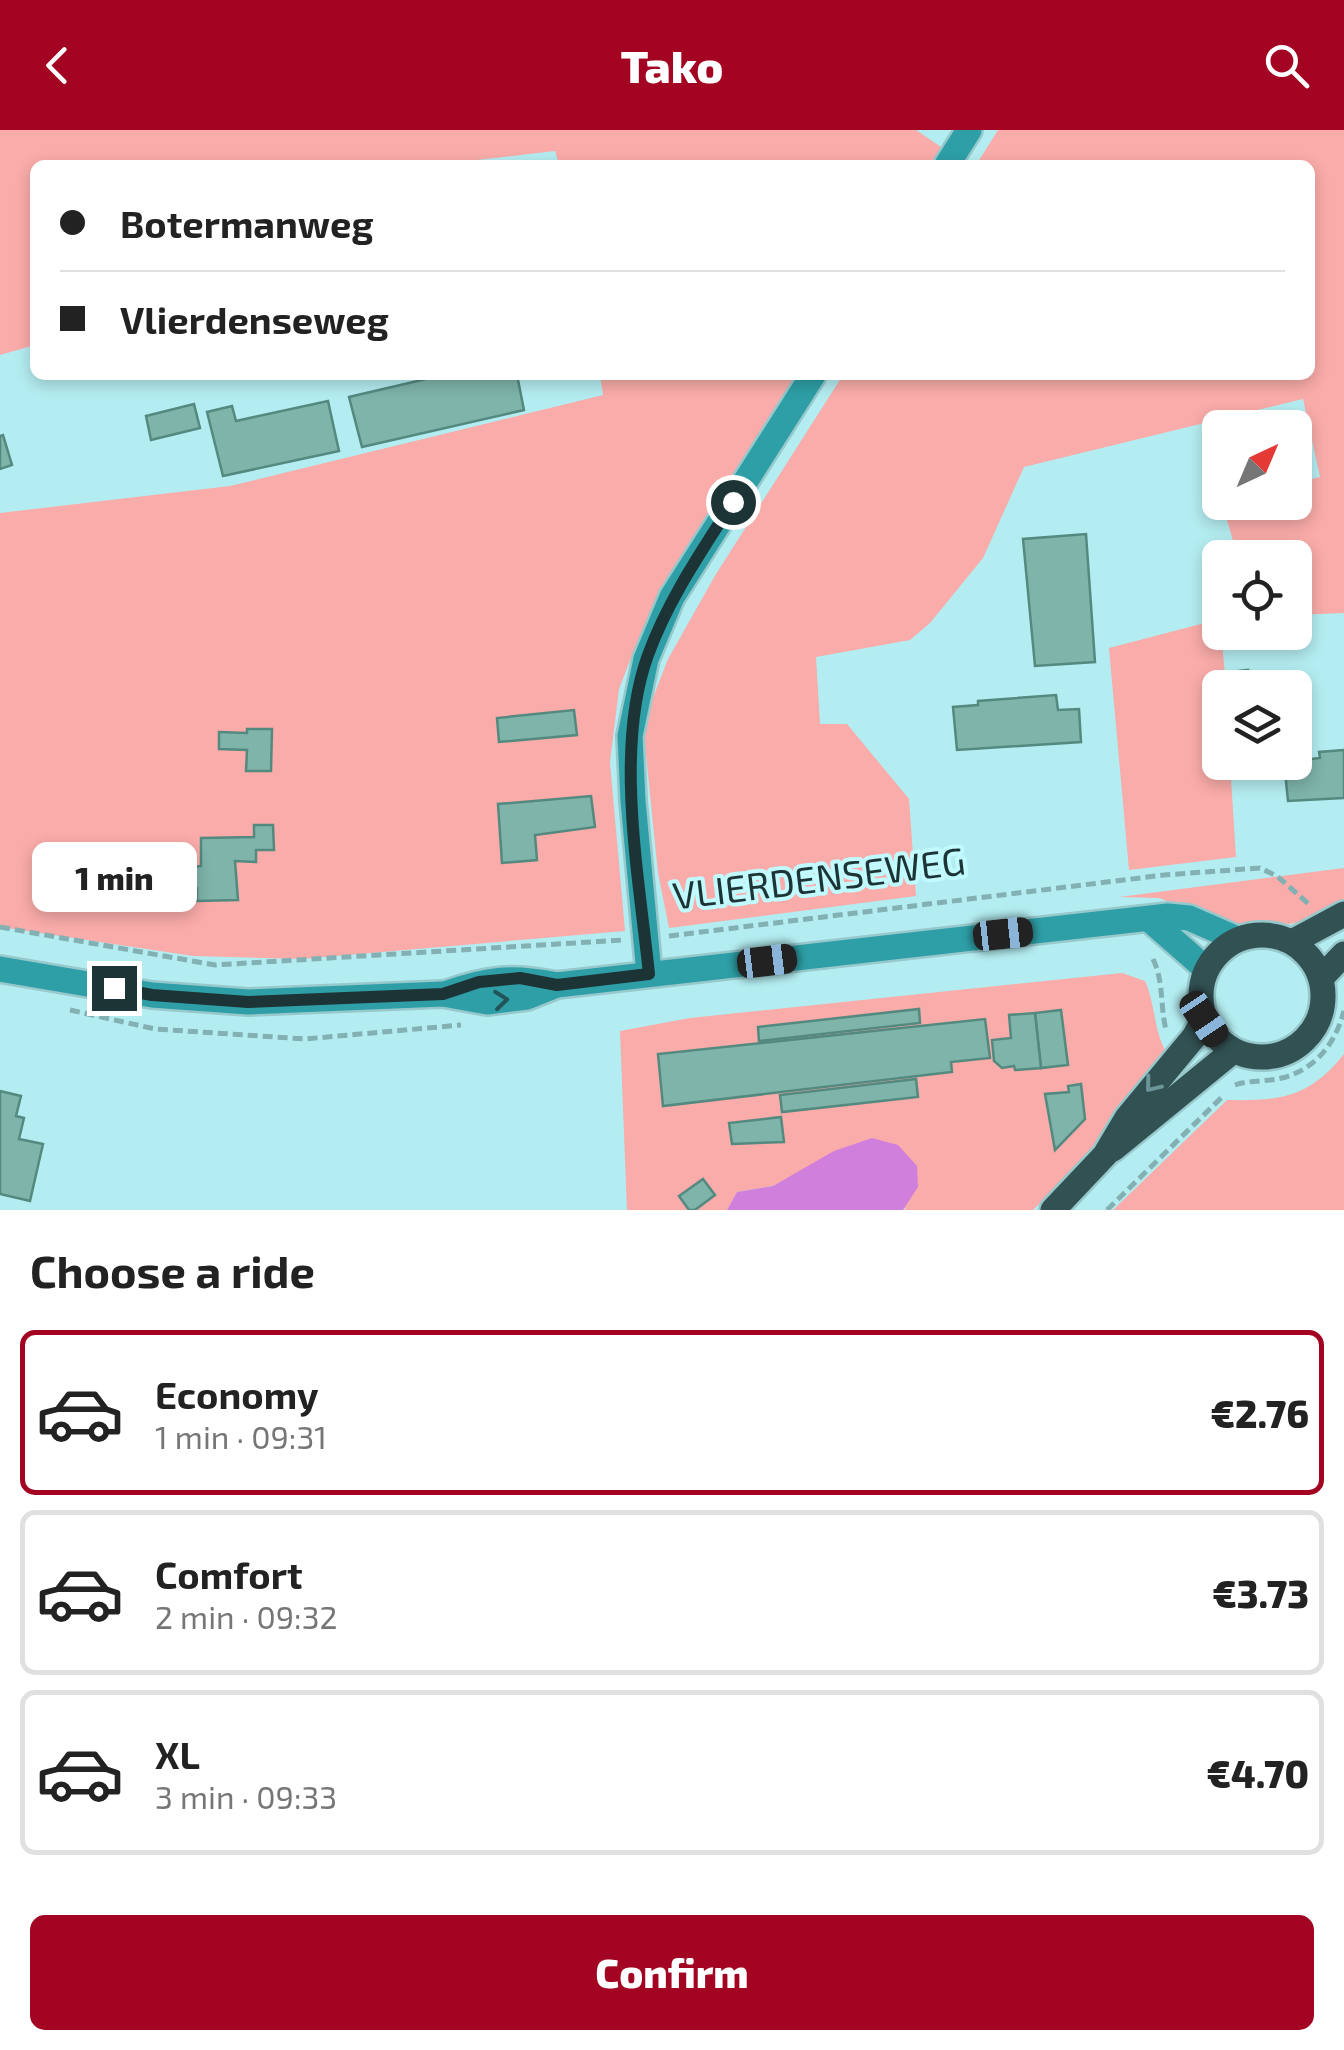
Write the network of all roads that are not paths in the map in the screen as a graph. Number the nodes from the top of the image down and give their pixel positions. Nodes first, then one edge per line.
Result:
1 (969, 130) edge
2 (950, 160) edge
3 (811, 380) edge
4 (1149, 919) junction
5 (1337, 919) edge
6 (1237, 940) junction
7 (1292, 942) junction
8 (1344, 954) edge
9 (0, 969) edge
10 (1206, 969) junction
11 (649, 974) junction
12 (1321, 978) junction
13 (1204, 1019) junction
14 (1232, 1051) junction
15 (1104, 1155) junction
16 (1053, 1210) edge

1 - 2 street
3 - 11 street
4 - 6 street, VLIERDENSEWEG
4 - 10 street
4 - 11 street, VLIERDENSEWEG
5 - 7 main road
6 - 7 main road
6 - 10 main road
7 - 12 main road
8 - 12 main road
9 - 11 street, VLIERDENSEWEG
10 - 13 main road
12 - 14 main road
13 - 14 main road
13 -> 15 main road
14 - 15 main road
15 - 16 main road

